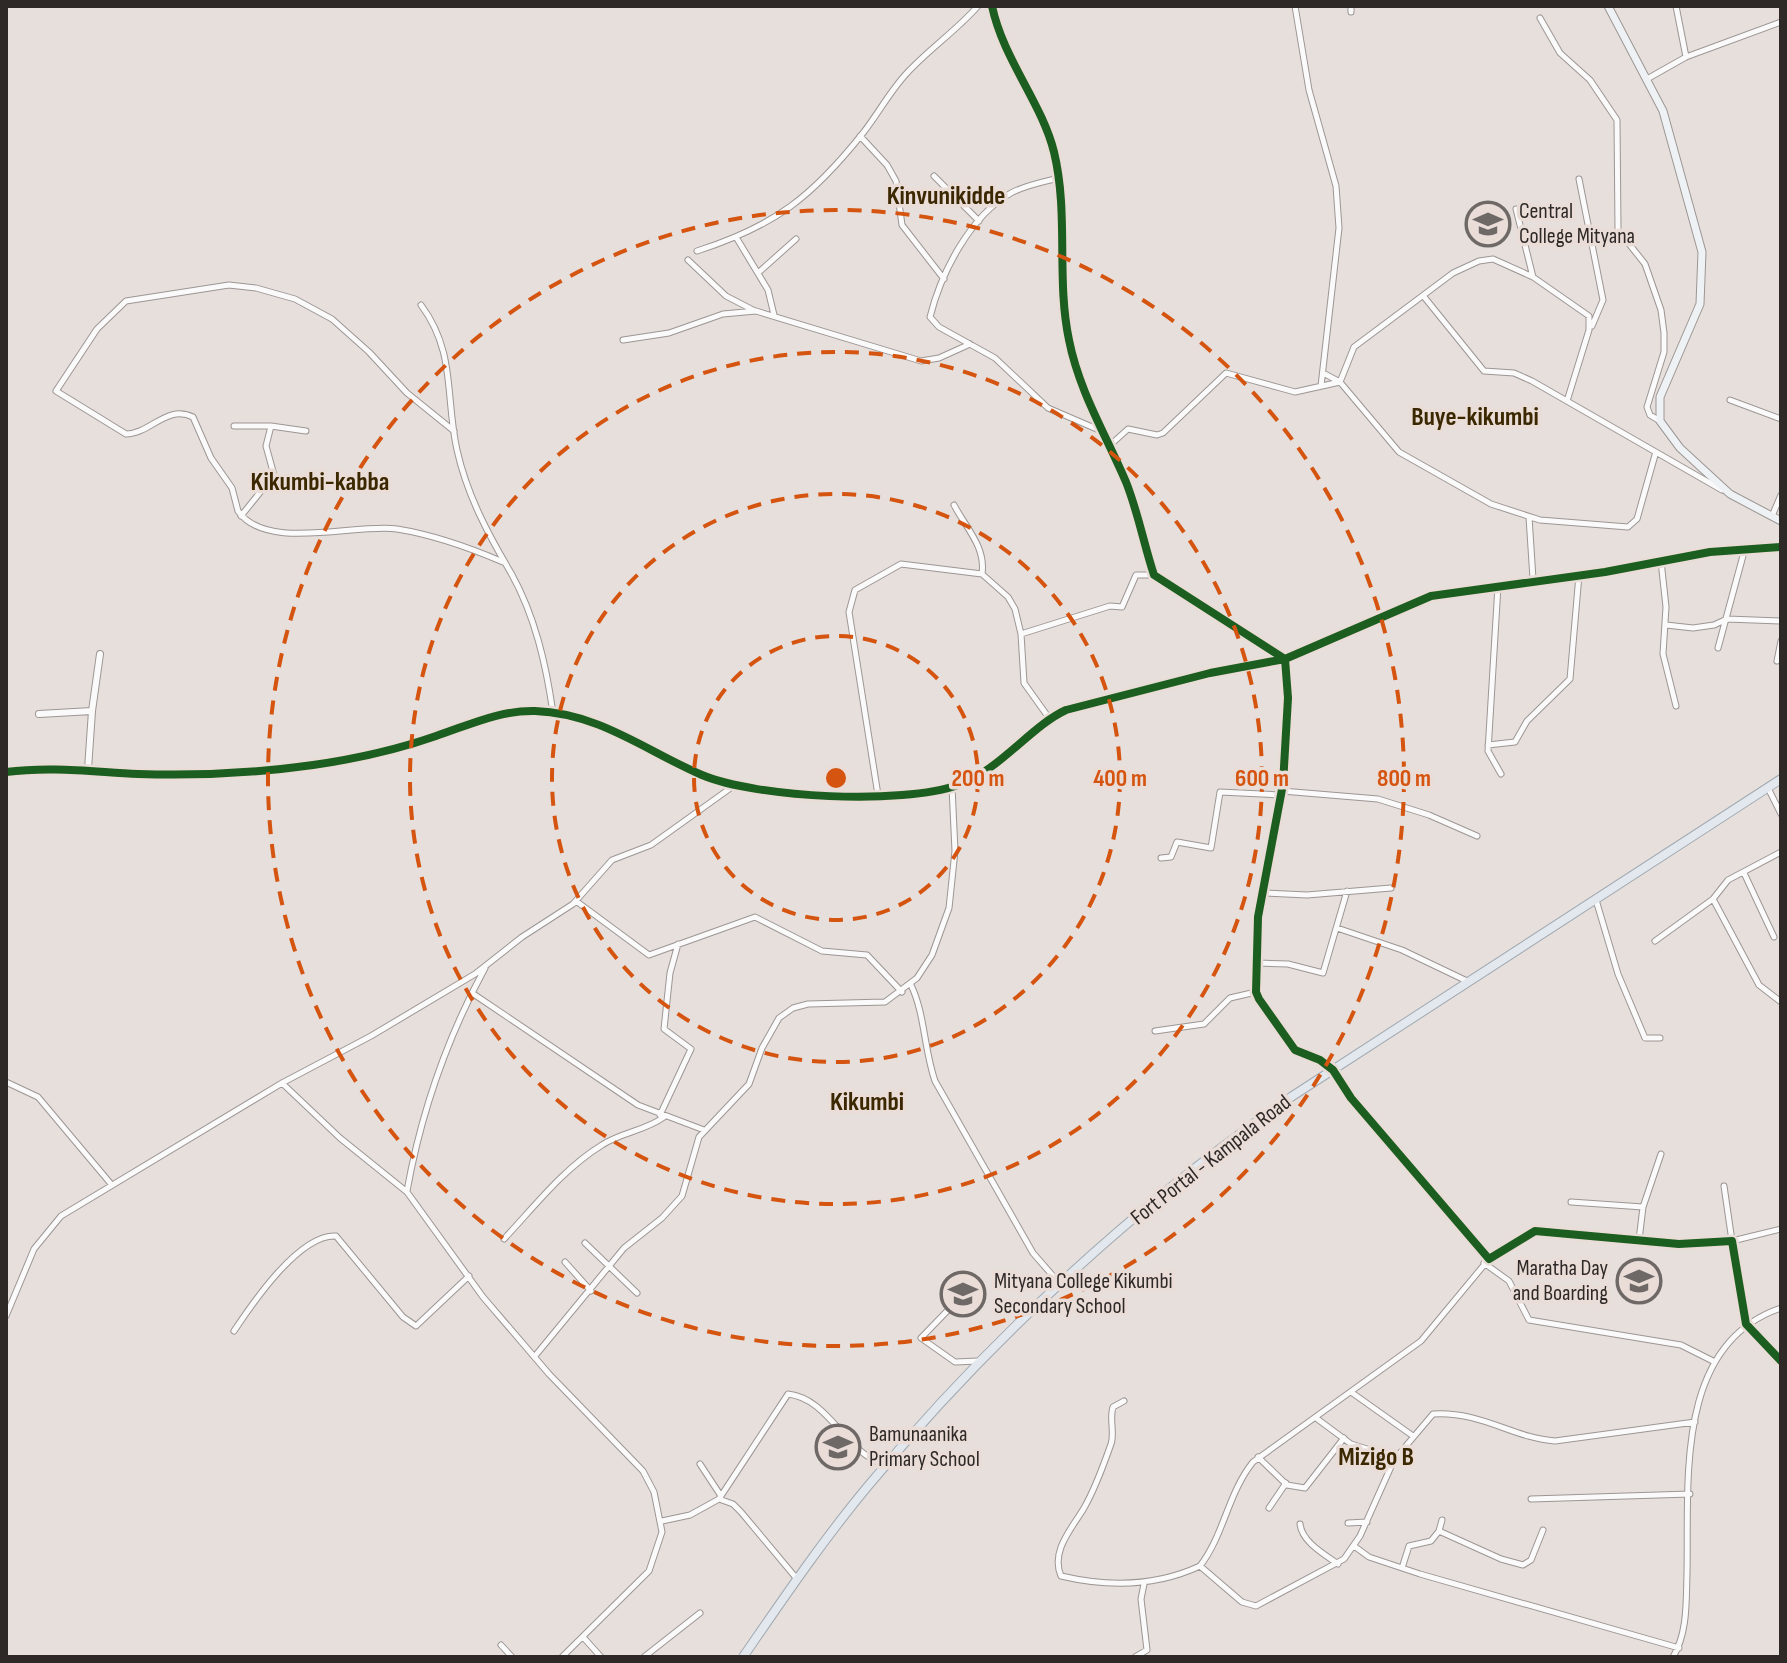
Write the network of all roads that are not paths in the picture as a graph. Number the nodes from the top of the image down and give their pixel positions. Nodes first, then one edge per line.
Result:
1 (978, 6) edge
2 (992, 6) edge
3 (1295, 6) edge
4 (1608, 6) edge
5 (1676, 6) edge
6 (1540, 18) dead end
7 (1781, 22) edge
8 (1686, 57) junction
9 (1647, 79) junction
10 (860, 136) junction
11 (934, 176) dead end
12 (1059, 178) junction
13 (1579, 179) dead end
14 (1516, 209) dead end
15 (979, 221) junction
16 (736, 237) junction
17 (796, 239) dead end
18 (697, 251) dead end
19 (688, 260) dead end
20 (759, 272) junction
21 (1533, 277) junction
22 (944, 280) junction
23 (1425, 298) junction
24 (421, 305) dead end
25 (756, 311) junction
26 (774, 316) junction
27 (1589, 330) junction
28 (623, 340) dead end
29 (970, 344) junction
30 (1325, 374) junction
31 (1340, 382) junction
32 (1321, 386) junction
33 (1730, 400) dead end
34 (1567, 401) junction
35 (1781, 419) edge
36 (1660, 421) junction
37 (234, 426) dead end
38 (271, 426) junction
39 (1100, 430) junction
40 (306, 431) dead end
41 (454, 431) junction
42 (1107, 447) junction
43 (1655, 455) junction
44 (1730, 494) junction
45 (1781, 495) edge
46 (954, 505) dead end
47 (241, 516) junction
48 (1772, 516) junction
49 (1529, 517) junction
50 (1781, 521) edge
51 (1781, 547) edge
52 (1744, 552) junction
53 (1661, 561) junction
54 (503, 562) junction
55 (982, 574) junction
56 (1154, 575) junction
57 (1579, 575) junction
58 (1533, 579) junction
59 (1498, 586) junction
60 (1727, 619) junction
61 (1781, 621) edge
62 (1666, 625) junction
63 (1021, 634) junction
64 (1781, 641) edge
65 (1718, 648) dead end
66 (100, 654) dead end
67 (1285, 659) junction
68 (1777, 661) dead end
69 (1676, 706) dead end
70 (92, 711) junction
71 (553, 713) junction
72 (39, 714) dead end
73 (1049, 718) junction
74 (1488, 745) junction
75 (88, 769) junction
76 (6, 772) edge
77 (1501, 774) dead end
78 (1781, 779) edge
79 (732, 787) junction
80 (952, 787) junction
81 (1768, 788) junction
82 (1282, 793) junction
83 (878, 795) junction
84 (1781, 814) edge
85 (1477, 836) dead end
86 (1781, 852) edge
87 (1161, 858) dead end
88 (1744, 873) junction
89 (1391, 888) dead end
90 (1347, 891) junction
91 (1265, 893) junction
92 (1713, 899) junction
93 (1596, 900) junction
94 (576, 901) junction
95 (1337, 928) junction
96 (1774, 937) dead end
97 (1655, 941) dead end
98 (678, 944) junction
99 (1258, 963) junction
100 (487, 965) junction
101 (1469, 983) junction
102 (911, 985) junction
103 (902, 992) junction
104 (1256, 992) junction
105 (472, 993) junction
106 (1781, 1002) edge
107 (1155, 1031) dead end
108 (1660, 1038) dead end
109 (1333, 1070) junction
110 (6, 1082) edge
111 (282, 1083) junction
112 (662, 1116) junction
113 (704, 1130) junction
114 (1661, 1154) dead end
115 (111, 1184) junction
116 (1724, 1186) dead end
117 (407, 1192) junction
118 (1571, 1202) dead end
119 (1643, 1207) junction
120 (1781, 1229) edge
121 (504, 1239) dead end
122 (1639, 1240) junction
123 (1732, 1241) junction
124 (585, 1243) dead end
125 (1487, 1261) junction
126 (565, 1262) dead end
127 (610, 1268) junction
128 (469, 1276) junction
129 (1060, 1284) junction
130 (591, 1291) junction
131 (637, 1293) dead end
132 (951, 1307) dead end
133 (1781, 1308) edge
134 (6, 1316) edge
135 (1746, 1324) junction
136 (234, 1331) dead end
137 (535, 1356) junction
138 (983, 1361) junction
139 (1781, 1361) edge
140 (1715, 1362) junction
141 (1351, 1392) junction
142 (1124, 1401) dead end
143 (1316, 1418) junction
144 (1695, 1422) junction
145 (1413, 1436) junction
146 (1344, 1438) junction
147 (1258, 1457) junction
148 (1396, 1458) junction
149 (700, 1464) dead end
150 (887, 1465) junction
151 (1286, 1483) junction
152 (1690, 1494) junction
153 (720, 1498) junction
154 (1531, 1499) dead end
155 (1269, 1508) dead end
156 (1442, 1520) dead end
157 (662, 1521) junction
158 (1367, 1522) junction
159 (1348, 1523) dead end
160 (1300, 1524) dead end
161 (1543, 1530) dead end
162 (1439, 1531) junction
163 (1354, 1546) junction
164 (1338, 1564) junction
165 (1200, 1566) junction
166 (1402, 1568) junction
167 (797, 1580) junction
168 (1144, 1584) junction
169 (700, 1613) dead end
170 (583, 1637) junction
171 (501, 1645) dead end
172 (1679, 1648) junction
173 (512, 1657) edge
174 (562, 1657) edge
175 (601, 1657) edge
176 (644, 1657) edge
177 (743, 1657) edge
178 (1135, 1657) edge
179 (1673, 1657) edge

1 - 10 street
2 - 12 street
3 - 30 street
4 - 9 main road
5 - 8 street
6 - 36 street
7 - 8 street
8 - 9 street
9 - 36 main road
10 - 16 street
10 - 22 street
11 - 15 street
12 - 15 street
12 - 39 street
13 - 27 street
14 - 21 street
15 - 22 street
16 - 18 street
16 - 20 street
17 - 20 street
19 - 25 street
20 - 26 street
21 - 23 street
21 - 27 street
22 - 29 street
23 - 31 street
23 - 34 street
24 - 41 street
25 - 26 street
25 - 28 street
26 - 29 street
27 - 34 street
29 - 39 street
30 - 31 street
30 - 32 street
31 - 32 street
31 - 49 street
32 - 42 street
33 - 35 street
34 - 43 street
36 - 44 main road
37 - 38 street
38 - 40 street
38 - 47 street
39 - 42 street
41 - 47 street
41 - 54 street
42 - 56 street
43 - 44 street
43 - 49 street
44 - 48 main road
45 - 48 street
46 - 55 street
47 - 54 street
48 - 50 main road
49 - 58 street
51 - 52 street
52 - 53 street
52 - 60 street
53 - 57 street
53 - 62 street
54 - 71 street
55 - 63 street
55 - 83 street
56 - 63 street
56 - 67 street
57 - 58 street
57 - 74 street
58 - 59 street
59 - 67 street
59 - 74 street
60 - 61 street
60 - 62 street
60 - 65 street
62 - 69 street
63 - 73 street
64 - 68 street
66 - 70 street
67 - 73 street
67 - 82 street
70 - 72 street
70 - 75 street
71 - 75 street
71 - 79 street
73 - 80 street
74 - 77 street
75 - 76 street
78 - 81 main road, Fort Portal - Kampala Road
79 - 83 street
79 - 94 street
80 - 83 street
80 - 102 street
81 - 84 street
81 - 93 main road, Fort Portal - Kampala Road
82 - 85 street
82 - 87 street
82 - 91 street
86 - 88 street
88 - 92 street
88 - 96 street
89 - 90 street
90 - 91 street
90 - 95 street
91 - 99 street
92 - 97 street
92 - 106 street
93 - 101 main road, Fort Portal - Kampala Road
93 - 108 street
94 - 98 street
94 - 100 street
95 - 99 street
95 - 101 street
98 - 103 street
98 - 112 street
99 - 104 street
100 - 105 street
100 - 111 street
101 - 109 main road, Fort Portal - Kampala Road
102 - 103 street
102 - 129 street
103 - 113 street
104 - 107 street
104 - 109 street
105 - 112 street
105 - 117 street
109 - 125 street
109 - 129 main road, Fort Portal - Kampala Road
110 - 115 street
111 - 115 street
111 - 117 street
112 - 113 street
112 - 121 street
113 - 127 street
114 - 119 street
115 - 134 street
116 - 123 street
117 - 128 street
118 - 119 street
119 - 122 street
120 - 123 street
122 - 123 street
122 - 125 street
123 - 135 street
124 - 127 street
125 - 140 street
125 - 141 street
126 - 130 street
127 - 130 street
127 - 131 street
128 - 136 street
128 - 137 street
129 - 138 main road, Fort Portal - Kampala Road
130 - 137 street
132 - 138 street
133 - 135 street
135 - 139 street
135 - 140 street
137 - 157 street
138 - 150 main road, Fort Portal - Kampala Road
140 - 144 street
141 - 143 street
141 - 145 street
142 - 168 street
143 - 146 street
143 - 147 street
144 - 145 street
144 - 152 street
145 - 148 street
146 - 148 street
146 - 151 street
147 - 151 street
147 - 165 street
148 - 158 street
149 - 153 street
150 - 153 street
150 - 167 main road, Fort Portal - Kampala Road
151 - 155 street
152 - 154 street
152 - 172 street
153 - 157 street
153 - 167 street
156 - 162 street
157 - 170 street
158 - 159 street
158 - 163 street
160 - 164 street
161 - 162 street
162 - 166 street
163 - 164 street
163 - 166 street
164 - 165 street
165 - 168 street
166 - 172 street
167 - 177 main road, Fort Portal - Kampala Road
168 - 178 street
169 - 176 street
170 - 174 street
170 - 175 street
171 - 173 street
172 - 179 street

